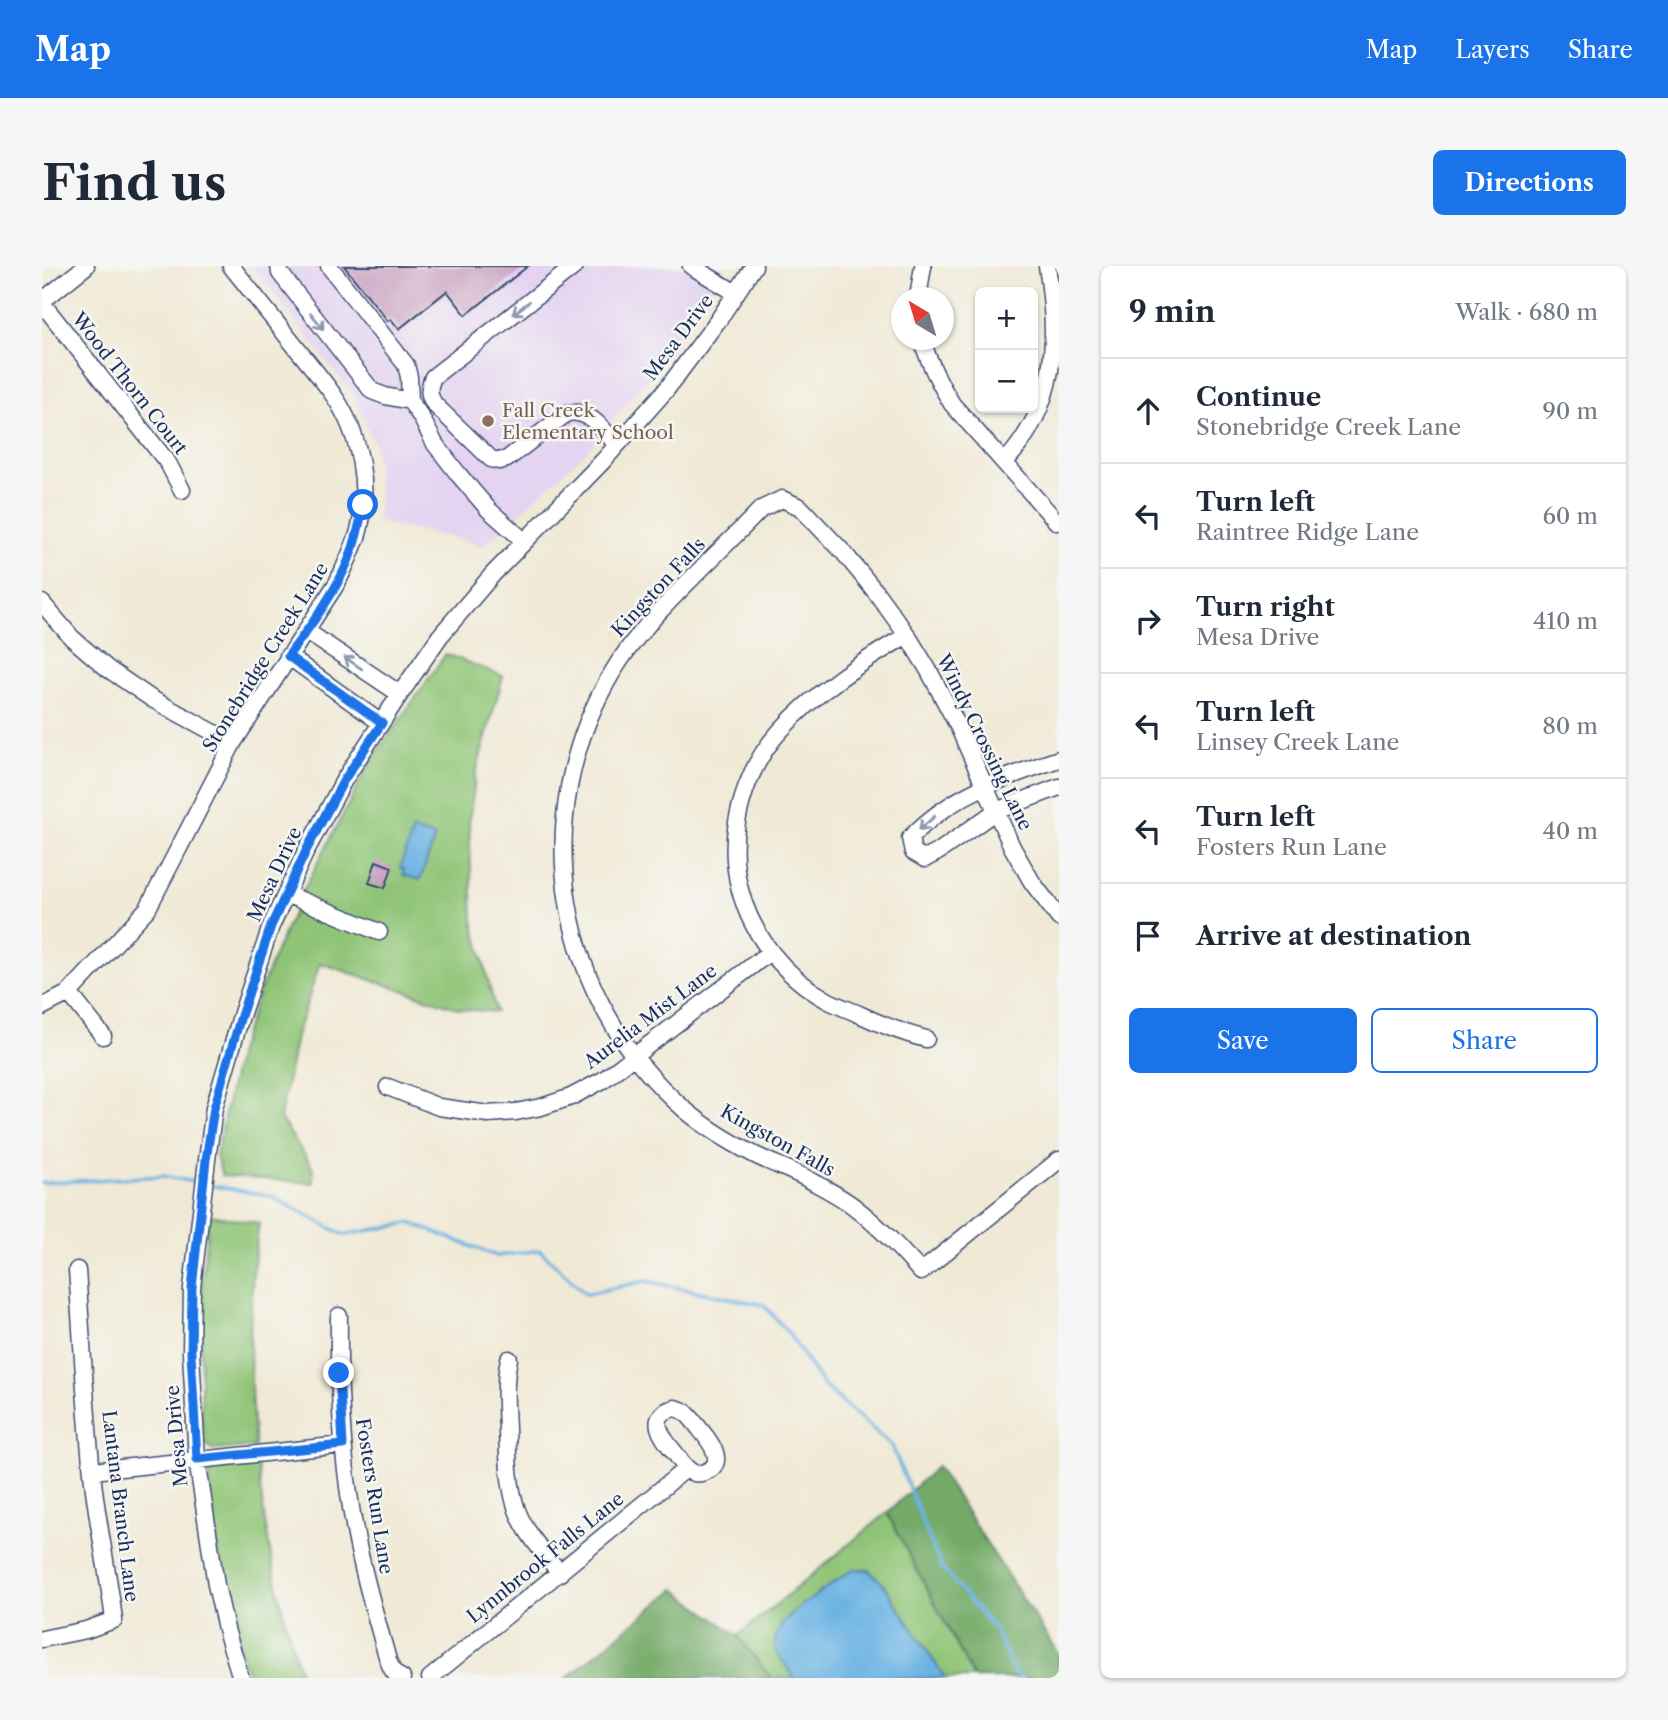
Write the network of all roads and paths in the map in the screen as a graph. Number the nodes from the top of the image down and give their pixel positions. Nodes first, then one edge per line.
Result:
1 (86, 266) edge
2 (231, 266) edge
3 (279, 266) edge
4 (329, 266) edge
5 (575, 266) edge
6 (691, 266) edge
7 (754, 266) edge
8 (923, 266) edge
9 (1047, 266) edge
10 (920, 287) edge
11 (1056, 288) edge
12 (736, 293) junction
13 (42, 302) edge
14 (925, 350) edge
15 (410, 401) junction
16 (617, 445) junction
17 (1005, 462) junction
18 (182, 491) dead end
19 (782, 499) joint
20 (1057, 522) edge
21 (524, 541) junction
22 (42, 603) edge
23 (306, 631) junction
24 (906, 635) junction
25 (288, 656) junction
26 (400, 694) junction
27 (382, 723) junction
28 (233, 743) junction
29 (1059, 759) edge
30 (984, 787) junction
31 (1059, 787) edge
32 (996, 811) junction
33 (286, 894) junction
34 (1059, 918) edge
35 (379, 932) dead end
36 (770, 952) junction
37 (69, 993) junction
38 (42, 1007) edge
39 (103, 1036) dead end
40 (926, 1040) dead end
41 (634, 1055) junction
42 (388, 1087) dead end
43 (1059, 1160) edge
44 (77, 1270) dead end
45 (339, 1316) dead end
46 (509, 1359) dead end
47 (343, 1445) junction
48 (197, 1459) junction
49 (687, 1468) dead end
50 (92, 1471) junction
51 (560, 1573) junction
52 (42, 1639) edge
53 (399, 1677) edge
54 (241, 1678) edge
55 (430, 1678) edge

1 - 13 street
2 - 23 street, Stonebridge Creek Lane
3 -> 15 street
4 - 15 street
5 -> 16 street
6 - 12 street
7 - 12 street, Mesa Drive
8 - 10 street
9 - 11 street
11 - 17 street
12 - 16 street, Mesa Drive
13 - 18 street, Wood Thorn Court
14 - 17 street
15 - 21 street
16 - 21 street, Mesa Drive
17 - 20 street
19 - 24 street, Windy Crossing Lane
19 - 41 street, Kingston Falls
21 - 26 street, Mesa Drive
22 - 28 street
23 - 25 street, Stonebridge Creek Lane
26 -> 23 street
24 - 30 street, Windy Crossing Lane
24 - 36 street
25 - 27 street
25 - 28 street, Stonebridge Creek Lane
26 - 27 street, Mesa Drive
27 - 33 street, Mesa Drive
28 - 37 street, Stonebridge Creek Lane
29 - 30 street
30 - 32 street, Windy Crossing Lane
30 -> 32 street
31 - 32 street
32 - 34 street, Windy Crossing Lane
33 - 35 street
33 - 48 street, Mesa Drive
36 - 40 street
36 - 41 street, Aurelia Mist Lane
37 - 38 street, Stonebridge Creek Lane
37 - 39 street
41 - 42 street, Aurelia Mist Lane
41 - 43 street, Kingston Falls
44 - 50 street, Lantana Branch Lane
45 - 47 street, Fosters Run Lane
46 - 51 street
47 - 48 street
47 - 53 street, Fosters Run Lane
48 - 50 street
48 - 54 street, Mesa Drive
49 - 51 street, Lynnbrook Falls Lane
50 - 52 street, Lantana Branch Lane
51 - 55 street, Lynnbrook Falls Lane

